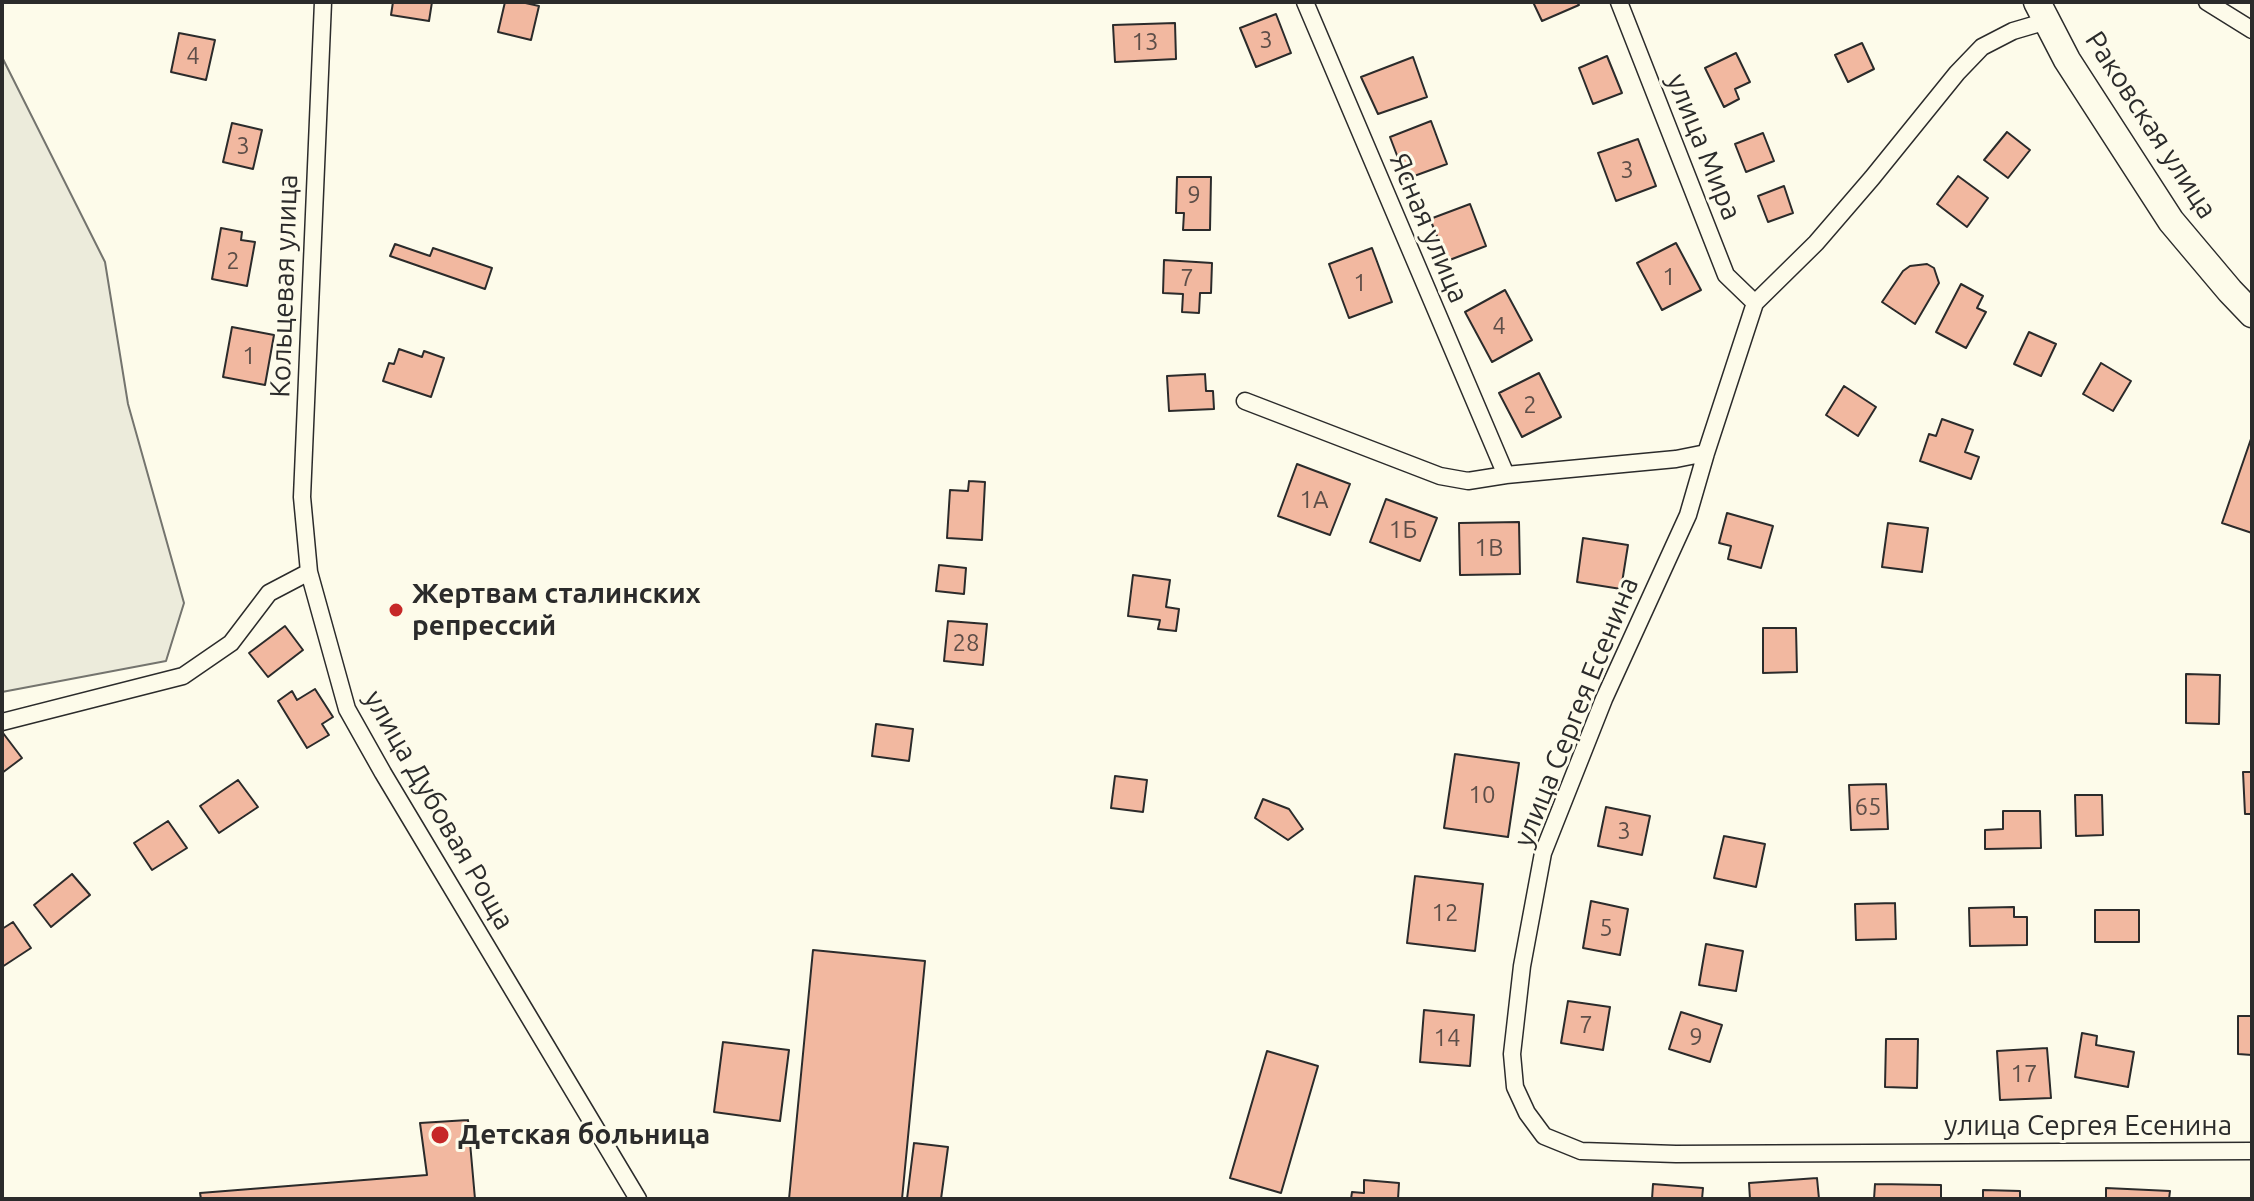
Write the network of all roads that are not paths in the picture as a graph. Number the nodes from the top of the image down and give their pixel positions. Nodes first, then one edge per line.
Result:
1 (323, 2) edge
2 (1305, 2) edge
3 (1619, 2) edge
4 (2207, 2) edge
5 (2042, 11) edge
6 (2252, 30) edge
7 (1755, 303) junction
8 (2252, 314) edge
9 (1245, 401) dead end
10 (1706, 453) junction
11 (1506, 475) junction
12 (309, 572) junction
13 (2, 722) edge
14 (2252, 1151) edge
15 (638, 1199) edge

1 - 12 street, Кольцевая улица
2 - 11 street, Ясная улица
3 - 7 street, улица Мира
4 - 6 street
5 - 7 street, улица Сергея Есенина
5 - 8 main road, Раковская улица
7 - 10 street, улица Сергея Есенина
9 - 11 street
10 - 11 street
10 - 14 street, улица Сергея Есенина
12 - 13 street
12 - 15 street, улица Дубовая Роща

